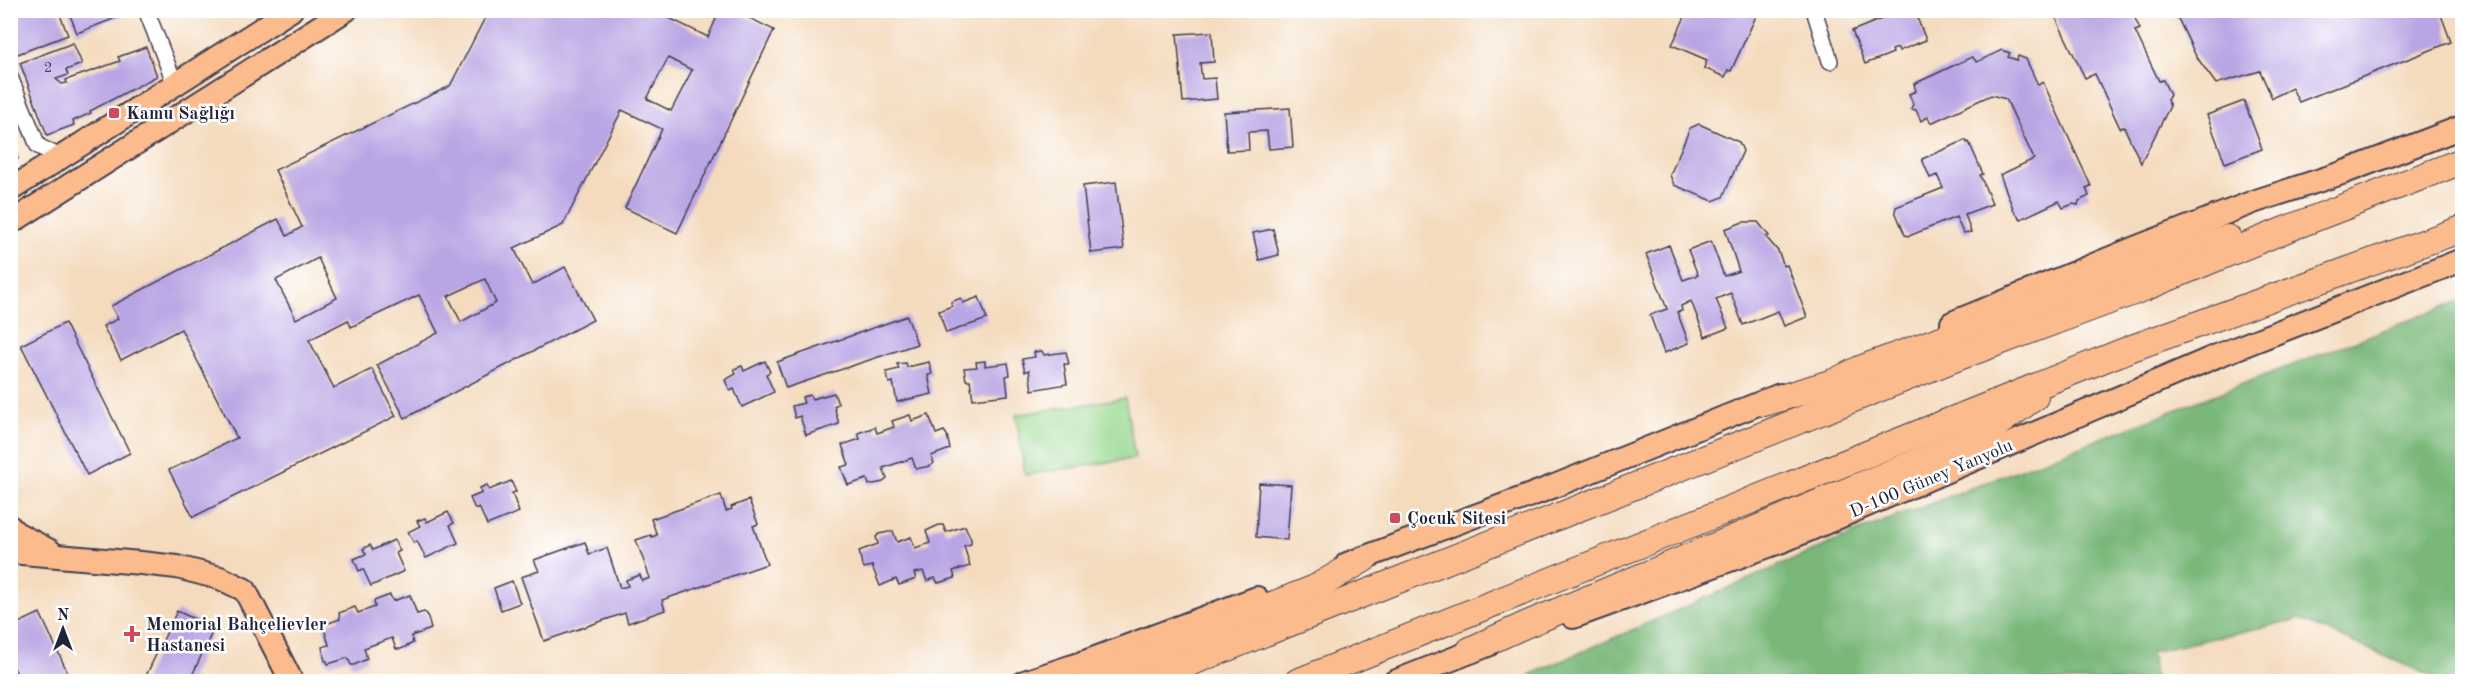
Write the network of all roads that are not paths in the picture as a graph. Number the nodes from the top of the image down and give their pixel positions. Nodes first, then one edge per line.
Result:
1 (146, 10) edge
2 (291, 10) edge
3 (346, 10) edge
4 (1814, 10) edge
5 (1830, 61) dead end
6 (10, 77) edge
7 (175, 84) junction
8 (15, 102) edge
9 (2463, 127) edge
10 (62, 158) junction
11 (2463, 161) edge
12 (10, 190) edge
13 (10, 223) edge
14 (2463, 229) edge
15 (2282, 231) junction
16 (2463, 260) edge
17 (2052, 381) junction
18 (1764, 403) junction
19 (10, 527) edge
20 (11, 553) edge
21 (72, 556) junction
22 (1364, 559) junction
23 (1470, 650) junction
24 (292, 681) edge
25 (1024, 681) edge
26 (1089, 681) edge
27 (1142, 681) edge
28 (1297, 681) edge
29 (1394, 681) edge

1 - 7 street
2 - 7 main road
3 - 13 main road
4 - 5 street
6 - 8 street
7 - 10 main road
8 - 10 street
9 - 18 main road
10 - 12 main road
11 - 15 highway
14 - 17 highway
15 - 18 highway
15 - 27 highway
16 - 23 main road, D-100 Güney Yanyolu
17 - 23 highway
17 - 28 highway
18 - 22 main road
19 - 21 main road
20 - 21 main road
21 - 24 main road
22 - 25 main road
22 - 26 highway
23 - 29 main road, D-100 Güney Yanyolu

